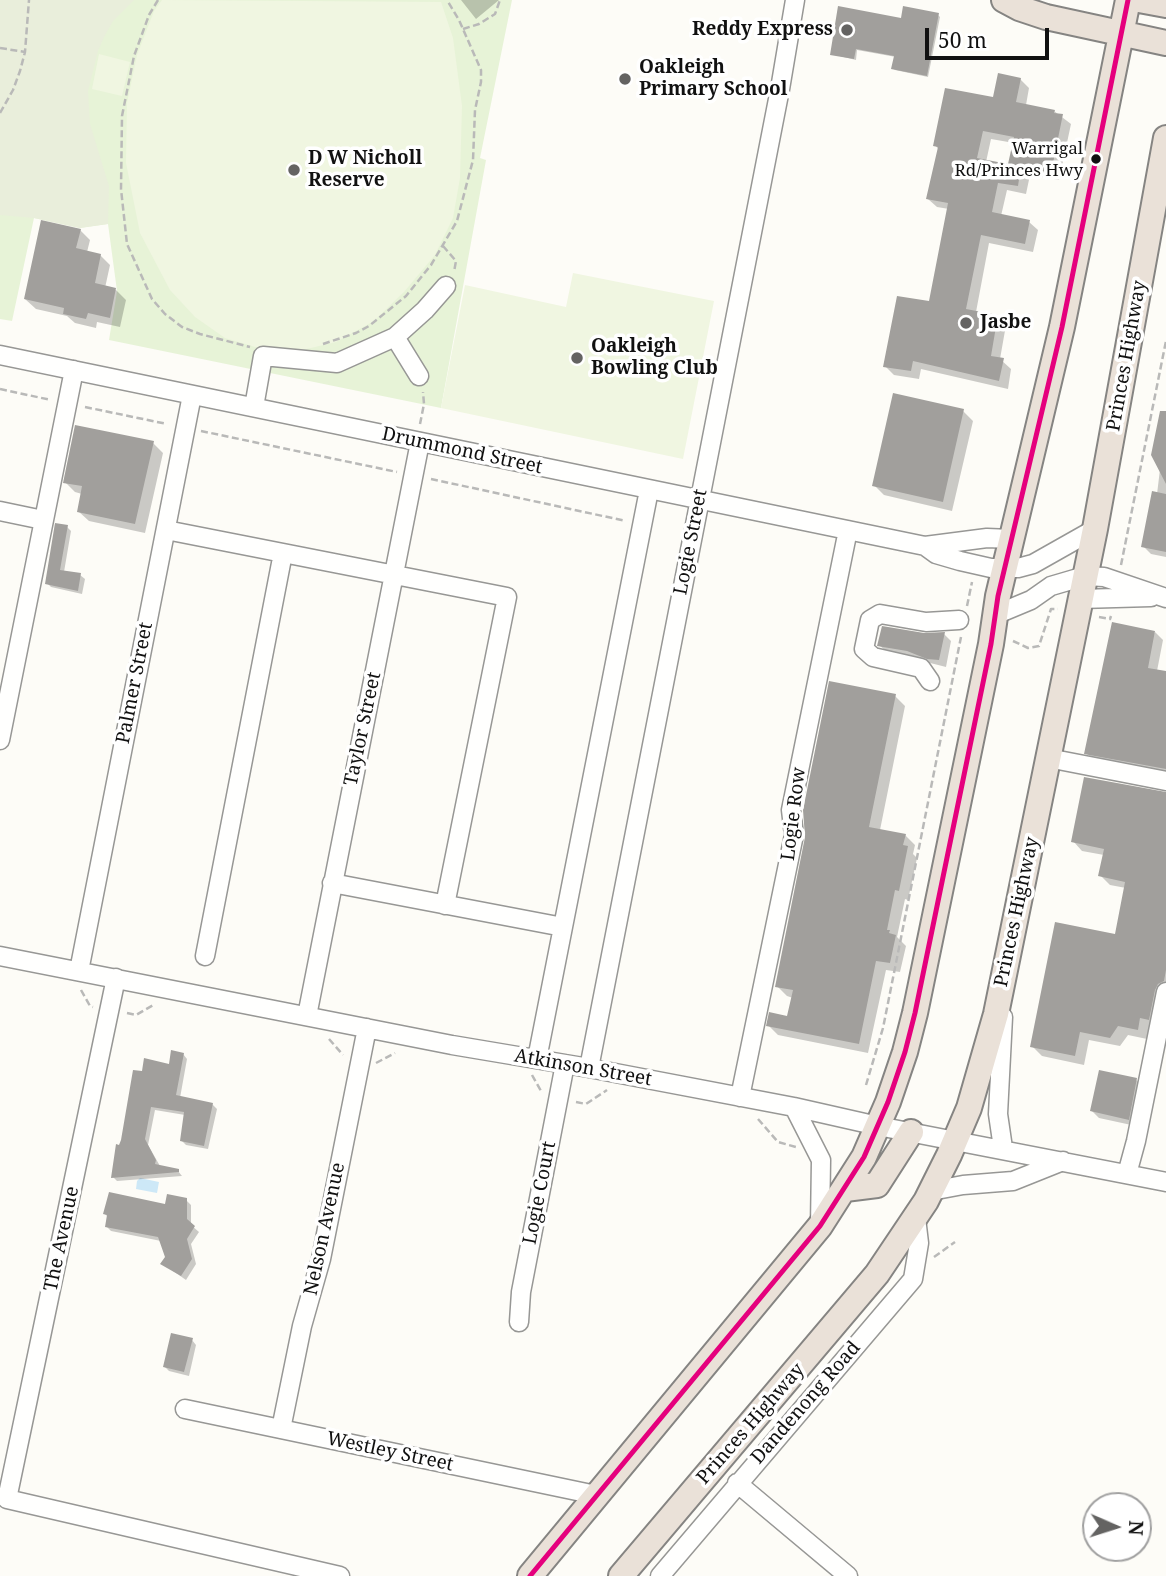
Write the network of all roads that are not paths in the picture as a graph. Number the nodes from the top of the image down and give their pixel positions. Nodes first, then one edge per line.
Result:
1 (1003, 0) edge
2 (1128, 0) edge
3 (1139, 0) edge
4 (1166, 5) edge
5 (796, 6) edge
6 (1122, 34) junction
7 (1166, 43) edge
8 (1166, 138) edge
9 (446, 286) road end
10 (395, 337) junction
11 (0, 355) edge
12 (74, 370) junction
13 (419, 376) road end
14 (192, 395) junction
15 (254, 407) junction
16 (418, 441) junction
17 (649, 490) junction
18 (699, 500) junction
19 (0, 511) edge
20 (43, 520) junction
21 (1095, 529) junction
22 (166, 530) junction
23 (848, 530) junction
24 (1011, 539) junction
25 (925, 546) junction
26 (283, 553) junction
27 (1004, 569) junction
28 (395, 575) junction
29 (1081, 596) junction
30 (1165, 597) edge
31 (962, 621) road end
32 (994, 626) junction
33 (8, 657) edge
34 (930, 681) dead end
35 (0, 740) edge
36 (1048, 758) junction
37 (1166, 781) edge
38 (332, 883) junction
39 (445, 905) junction
40 (563, 928) junction
41 (0, 956) edge
42 (205, 956) dead end
43 (79, 971) junction
44 (1005, 971) junction
45 (116, 978) junction
46 (1166, 992) edge
47 (307, 1017) junction
48 (367, 1028) junction
49 (537, 1059) junction
50 (565, 1064) junction
51 (589, 1068) junction
52 (740, 1097) junction
53 (794, 1107) junction
54 (878, 1126) junction
55 (911, 1132) junction
56 (956, 1140) junction
57 (1003, 1148) junction
58 (1063, 1161) junction
59 (1127, 1174) junction
60 (1166, 1182) edge
61 (845, 1189) junction
62 (931, 1191) junction
63 (916, 1218) junction
64 (820, 1226) junction
65 (519, 1322) dead end
66 (185, 1409) dead end
67 (282, 1429) junction
68 (737, 1483) junction
69 (596, 1495) junction
70 (340, 1576) edge
71 (530, 1576) edge
72 (621, 1576) edge
73 (660, 1576) edge
74 (848, 1576) edge

1 - 6 highway
2 - 6 highway
3 - 4 highway
5 - 18 street, Logie Street
6 - 7 highway
6 - 24 highway
8 - 21 highway, Princes Highway
9 - 10 street
10 - 13 street
10 - 15 street
11 - 12 street, Drummond Street
12 - 14 street, Drummond Street
12 - 20 street
14 - 15 street, Drummond Street
14 - 22 street, Palmer Street
15 - 16 street, Drummond Street
16 - 17 street, Drummond Street
16 - 28 street, Taylor Street
17 - 18 street, Drummond Street
17 - 40 street
18 - 23 street, Drummond Street
18 - 51 street, Logie Street
19 - 20 street
20 - 33 street
21 - 27 street, Drummond Street
21 - 29 highway, Princes Highway
22 - 26 street
22 - 43 street, Palmer Street
23 - 25 street, Drummond Street
23 - 52 street, Logie Row
24 - 25 street, Drummond Street
24 - 27 highway
25 - 27 street, Drummond Street
26 - 28 street
26 - 42 street
27 - 32 highway
28 - 38 street, Taylor Street
28 - 39 street
29 - 30 street
29 - 32 street
29 - 36 highway, Princes Highway
31 - 34 street
32 - 54 highway
33 - 35 street
36 - 37 street
36 - 44 highway, Princes Highway
38 - 39 street
38 - 47 street, Taylor Street
39 - 40 street
40 - 49 street
41 - 43 street, Atkinson Street
43 - 45 street, Atkinson Street
44 - 56 highway, Princes Highway
44 - 57 street
45 - 47 street, Atkinson Street
45 - 70 street, The Avenue
46 - 59 street
47 - 48 street, Atkinson Street
48 - 49 street, Atkinson Street
48 - 67 street, Nelson Avenue
49 - 50 street, Atkinson Street
50 - 51 street, Atkinson Street
50 - 65 street, Logie Court
51 - 52 street, Atkinson Street
52 - 53 street, Atkinson Street
53 - 54 street, Atkinson Street
53 - 64 street
54 - 55 street, Atkinson Street
54 - 61 highway
55 - 56 street, Atkinson Street
55 - 61 highway
56 - 57 street, Atkinson Street
56 - 62 highway, Princes Highway
57 - 58 street, Atkinson Street
58 - 59 street, Atkinson Street
58 - 62 street
59 - 60 street, Atkinson Street
61 - 64 highway
62 - 63 highway, Princes Highway
63 - 68 street, Dandenong Road
63 - 72 highway, Princes Highway
64 - 69 highway
66 - 67 street, Westley Street
67 - 69 street, Westley Street
68 - 73 street, Dandenong Road
68 - 74 street
69 - 71 highway

